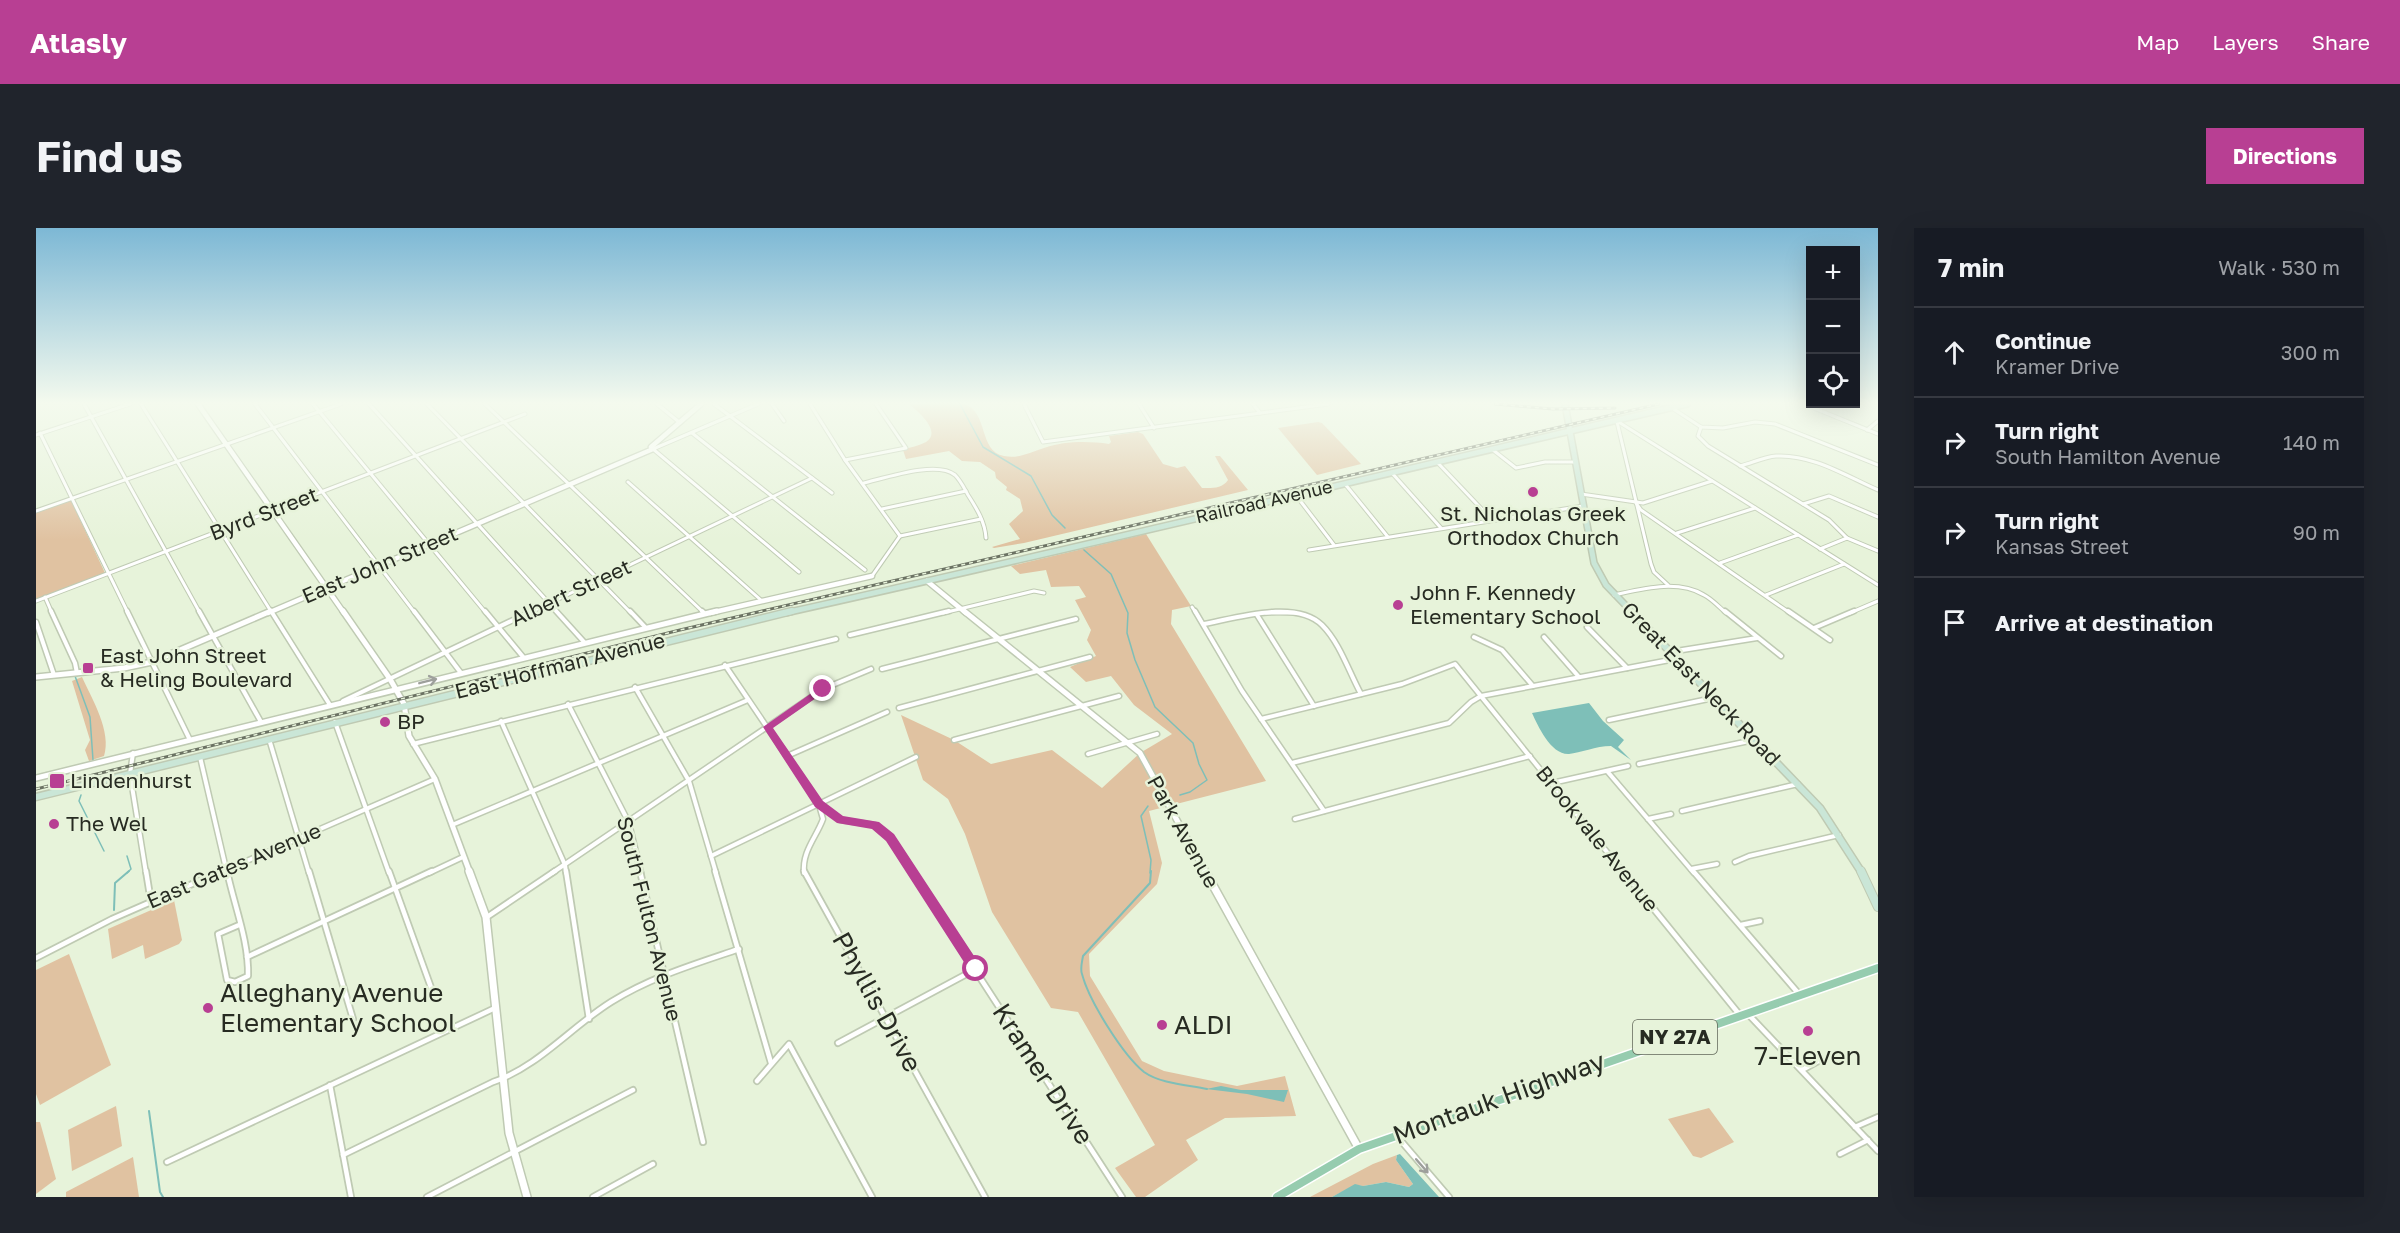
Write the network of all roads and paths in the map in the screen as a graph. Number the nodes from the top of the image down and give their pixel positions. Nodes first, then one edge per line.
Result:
1 (46, 449) edge
2 (109, 449) edge
3 (169, 449) edge
4 (214, 449) edge
5 (229, 449) edge
6 (290, 449) edge
7 (350, 449) edge
8 (409, 449) edge
9 (432, 449) edge
10 (471, 449) edge
11 (531, 449) edge
12 (652, 449) joint
13 (713, 449) edge
14 (774, 449) edge
15 (838, 449) edge
16 (900, 449) edge
17 (1496, 449) edge
18 (1573, 449) edge
19 (1623, 449) edge
20 (1662, 449) edge
21 (1713, 449) edge
22 (1838, 449) edge
23 (1493, 450) junction
24 (415, 456) junction
25 (845, 460) junction
26 (177, 462) junction
27 (1437, 462) junction
28 (1575, 462) junction
29 (1878, 465) edge
30 (1740, 466) junction
31 (1391, 472) junction
32 (370, 473) junction
33 (812, 478) junction
34 (126, 479) junction
35 (1712, 481) junction
36 (628, 482) dead end
37 (864, 483) junction
38 (1344, 483) junction
39 (568, 485) junction
40 (1878, 490) edge
41 (322, 491) junction
42 (966, 491) junction
43 (832, 493) dead end
44 (1295, 494) junction
45 (1580, 494) junction
46 (773, 497) junction
47 (73, 498) junction
48 (524, 503) junction
49 (1635, 503) junction
50 (1803, 504) junction
51 (1583, 506) junction
52 (1755, 508) junction
53 (882, 509) junction
54 (36, 511) edge
55 (272, 511) junction
56 (732, 516) junction
57 (1878, 517) edge
58 (981, 519) junction
59 (1492, 520) junction
60 (477, 524) junction
61 (1441, 528) junction
62 (220, 531) junction
63 (1676, 534) junction
64 (1798, 535) junction
65 (690, 536) junction
66 (900, 536) junction
67 (1388, 537) junction
68 (986, 538) dead end
69 (1847, 538) junction
70 (428, 544) junction
71 (1087, 544) joint
72 (1334, 545) junction
73 (1820, 549) junction
74 (1309, 550) dead end
75 (1878, 550) edge
76 (166, 551) junction
77 (646, 557) junction
78 (1720, 564) junction
79 (1844, 564) junction
80 (378, 566) junction
81 (865, 570) dead end
82 (799, 572) dead end
83 (109, 573) junction
84 (872, 576) joint
85 (599, 580) junction
86 (927, 581) junction
87 (1668, 585) junction
88 (1878, 585) edge
89 (326, 588) junction
90 (1044, 593) dead end
91 (1613, 595) junction
92 (1766, 595) junction
93 (45, 597) junction
94 (36, 601) edge
95 (762, 601) junction
96 (1878, 602) edge
97 (549, 603) junction
98 (1192, 607) dead end
99 (961, 608) junction
100 (270, 611) junction
101 (705, 614) junction
102 (1257, 615) junction
103 (1076, 619) dead end
104 (36, 622) edge
105 (1204, 624) junction
106 (499, 627) junction
107 (1587, 627) dead end
108 (646, 628) junction
109 (1814, 628) junction
110 (850, 635) dead end
111 (213, 636) junction
112 (1474, 637) dead end
113 (998, 638) junction
114 (1544, 638) dead end
115 (1758, 638) junction
116 (836, 639) dead end
117 (1830, 640) dead end
118 (585, 643) junction
119 (1669, 652) junction
120 (445, 653) junction
121 (1781, 656) dead end
122 (1090, 657) dead end
123 (524, 658) junction
124 (1675, 659) junction
125 (152, 662) junction
126 (725, 665) junction
127 (1627, 668) junction
128 (871, 669) dead end
129 (882, 669) dead end
130 (1038, 671) junction
131 (77, 673) junction
132 (461, 673) junction
133 (54, 675) junction
134 (36, 677) edge
135 (1580, 678) junction
136 (390, 679) junction
137 (1533, 686) junction
138 (635, 687) junction
139 (396, 689) junction
140 (1361, 694) junction
141 (1119, 696) dead end
142 (1481, 696) junction
143 (1713, 698) junction
144 (748, 700) junction
145 (404, 704) junction
146 (568, 704) junction
147 (329, 705) junction
148 (1082, 706) junction
149 (1314, 706) junction
150 (900, 708) dead end
151 (887, 711) dead end
152 (1261, 719) junction
153 (1610, 720) dead end
154 (261, 722) junction
155 (335, 722) junction
156 (501, 722) junction
157 (768, 727) junction
158 (1157, 734) dead end
159 (663, 736) junction
160 (268, 739) junction
161 (190, 740) junction
162 (954, 740) dead end
163 (1755, 740) junction
164 (1127, 742) junction
165 (412, 744) junction
166 (133, 753) junction
167 (1088, 754) dead end
168 (200, 756) junction
169 (787, 756) junction
170 (1530, 756) junction
171 (916, 757) dead end
172 (599, 763) junction
173 (1292, 763) junction
174 (1639, 764) dead end
175 (1628, 766) dead end
176 (1607, 771) junction
177 (130, 774) junction
178 (36, 777) edge
179 (435, 779) junction
180 (689, 781) junction
181 (1552, 783) junction
182 (1799, 783) junction
183 (533, 791) junction
184 (36, 797) edge
185 (819, 804) junction
186 (366, 809) junction
187 (1324, 811) junction
188 (1682, 811) dead end
189 (1671, 814) dead end
190 (1295, 819) dead end
191 (1648, 819) junction
192 (629, 823) junction
193 (451, 825) junction
194 (1840, 834) junction
195 (298, 838) junction
196 (711, 856) junction
197 (463, 857) junction
198 (1735, 862) dead end
199 (1717, 864) dead end
200 (565, 865) junction
201 (226, 869) junction
202 (1691, 869) junction
203 (395, 887) junction
204 (151, 902) junction
205 (1878, 907) edge
206 (486, 917) junction
207 (323, 921) junction
208 (1760, 921) dead end
209 (239, 925) junction
210 (1740, 925) junction
211 (739, 949) junction
212 (247, 957) junction
213 (36, 958) edge
214 (1878, 968) edge
215 (976, 969) junction
216 (663, 974) junction
217 (433, 993) dead end
218 (1799, 994) junction
219 (495, 1008) junction
220 (1742, 1013) junction
221 (885, 1018) junction
222 (353, 1019) dead end
223 (589, 1019) junction
224 (838, 1043) dead end
225 (1822, 1059) dead end
226 (771, 1063) junction
227 (1802, 1070) junction
228 (502, 1079) junction
229 (757, 1081) dead end
230 (330, 1085) junction
231 (633, 1090) dead end
232 (1878, 1117) edge
233 (1855, 1127) junction
234 (1396, 1135) junction
235 (1868, 1140) junction
236 (703, 1142) dead end
237 (1359, 1149) junction
238 (1878, 1150) edge
239 (514, 1152) junction
240 (1840, 1154) dead end
241 (343, 1155) junction
242 (167, 1162) dead end
243 (653, 1164) dead end
244 (351, 1197) edge
245 (427, 1197) edge
246 (527, 1197) edge
247 (593, 1197) edge
248 (872, 1197) edge
249 (985, 1197) edge
250 (1122, 1197) edge
251 (1279, 1197) edge
252 (1449, 1197) edge

1 - 47 street
2 - 34 street
3 - 26 street
4 - 26 street
5 - 55 street
6 - 41 street
7 - 32 street
8 - 24 street
9 - 24 street, Byrd Street
10 - 48 street
11 - 39 street
12 - 39 street, East John Street
12 - 56 street
13 - 46 street
14 - 33 street
15 - 25 street
16 - 25 street
17 - 23 main road, Railroad Avenue
18 - 28 main road, Great East Neck Road
19 - 49 street
20 - 35 street
21 - 30 street
22 - 29 street
23 - 27 main road, Railroad Avenue
23 - 28 street
24 - 32 street, Byrd Street
24 - 60 street
25 - 37 street
26 - 34 street
26 - 62 street
27 - 31 main road, Railroad Avenue
27 - 59 street
28 - 45 main road, Great East Neck Road
30 - 40 street
30 - 50 street
31 - 38 main road, Railroad Avenue
31 - 61 street
32 - 41 street, Byrd Street
32 - 70 street
33 - 43 street
33 - 46 street, Albert Street
34 - 47 street
34 - 76 street
35 - 49 street
35 - 52 street
36 - 65 street
37 - 42 street
37 - 53 street
38 - 44 main road, Railroad Avenue
38 - 67 street
39 - 48 street, East John Street
39 - 77 street
41 - 55 street, Byrd Street
41 - 80 street
42 - 53 street
42 - 58 street
44 - 71 main road, Railroad Avenue
44 - 72 street
45 - 49 street
45 - 51 main road, Great East Neck Road
46 - 56 street, Albert Street
46 - 81 street
47 - 54 street
47 - 83 street
48 - 60 street, East John Street
48 - 85 street
49 - 63 street
49 - 87 street
50 - 57 street
50 - 69 street
51 - 59 street
51 - 91 main road, Great East Neck Road
52 - 63 street
52 - 64 street
53 - 66 street
55 - 62 street, Byrd Street
55 - 89 street
56 - 65 street, Albert Street
56 - 82 street
58 - 66 street
58 - 68 street
59 - 61 street
60 - 70 street, East John Street
60 - 97 street
61 - 67 street
62 - 76 street, Byrd Street
62 - 100 street
63 - 78 street
64 - 73 street
64 - 78 street
65 - 77 street, Albert Street
65 - 95 street
66 - 84 street
67 - 72 street
69 - 73 street
69 - 75 street
70 - 80 street, East John Street
70 - 106 street
71 - 86 main road, East Hoffman Avenue
72 - 74 street
73 - 79 street
76 - 83 street, Byrd Street
76 - 111 street
77 - 85 street, Albert Street
77 - 101 street
78 - 92 street
79 - 88 street
79 - 92 street
80 - 89 street, East John Street
80 - 120 street
83 - 93 street, Byrd Street
83 - 125 street
84 - 95 street, East Hoffman Avenue
85 - 97 street, Albert Street
85 - 108 street
86 - 99 street, Park Avenue
86 - 145 main road, East Hoffman Avenue
87 - 91 street
87 - 115 street
89 - 100 street, East John Street
89 - 136 street
90 - 99 street
91 - 119 main road, Great East Neck Road
92 - 109 street
93 - 94 street, Byrd Street
93 - 131 street
95 - 101 street, East Hoffman Avenue
96 - 109 street
97 - 106 street, Albert Street
97 - 118 street
98 - 105 street
99 - 110 street
99 - 113 street, Park Avenue
100 - 111 street, East John Street
100 - 147 street
101 - 108 street, East Hoffman Avenue
102 - 105 street
102 - 140 street
102 - 149 street
103 - 113 street
104 - 133 street
105 - 152 street
106 - 120 street, Albert Street
106 - 123 street
107 - 127 street
108 - 118 street, East Hoffman Avenue
109 - 117 street
111 - 125 street, East John Street
111 - 154 street
112 - 137 street
113 - 129 street
113 - 130 street, Park Avenue
114 - 135 street
115 - 119 street
115 - 121 street
116 - 126 street
118 - 123 street, East Hoffman Avenue
119 - 124 main road, Great East Neck Road
120 - 132 street
120 - 136 street, Albert Street
122 - 130 street
123 - 132 street, East Hoffman Avenue
124 - 127 street
124 - 143 main road, Great East Neck Road
125 - 131 street, East John Street
125 - 161 street
126 - 138 street
126 - 144 street
127 - 135 street
128 - 157 street
130 - 148 street, Park Avenue
130 - 150 street
131 - 133 street, East John Street
139 -> 132 street, East Hoffman Avenue
133 - 134 street, East John Street
135 - 137 street
136 - 139 street
136 - 147 street, Albert Street
137 - 142 street
138 - 146 street
138 - 159 street
139 - 145 street
139 - 147 street, East Hoffman Avenue
140 - 142 street, Brookvale Avenue
140 - 149 street
141 - 148 street
142 - 170 street, Brookvale Avenue
142 - 173 street
143 - 153 street
143 - 163 main road, Great East Neck Road
144 - 157 street
144 - 159 street
145 - 155 main road, East Hoffman Avenue
145 - 165 street
146 - 156 street
146 - 172 street, South Fulton Avenue
147 - 154 street, East Hoffman Avenue
148 - 162 street
148 - 164 street, Park Avenue
149 - 152 street
151 - 169 street
152 - 173 street
154 - 161 street, East Hoffman Avenue
155 - 160 main road, East Hoffman Avenue
155 - 186 street
156 - 165 street
156 - 183 street
157 - 169 street
157 - 180 street
158 - 164 street
159 - 172 street
159 - 180 street
160 - 168 main road, East Hoffman Avenue
160 - 195 street
161 - 166 street, East Hoffman Avenue
163 - 174 street
163 - 182 main road, Great East Neck Road
164 - 167 street
164 - 237 street, Park Avenue
165 - 179 street
166 - 177 street
166 - 178 street, East Hoffman Avenue
168 - 177 main road, East Hoffman Avenue
168 - 201 street
169 - 185 street
170 - 181 street, Brookvale Avenue
170 - 187 street
171 - 185 street
172 - 183 street
172 - 192 street, South Fulton Avenue
173 - 187 street
175 - 176 street
176 - 181 street
176 - 191 street
177 - 184 main road, East Hoffman Avenue
177 - 204 street
179 - 186 street, East Gates Avenue
179 - 193 street
180 - 192 street
180 - 196 street
181 - 220 street, Brookvale Avenue
182 - 188 street
182 - 194 main road, Great East Neck Road
183 - 193 street
183 - 200 street
185 - 196 street
185 - 215 street, Kramer Drive
185 - 221 street, Phyllis Drive
186 - 195 street, East Gates Avenue
186 - 203 street
187 - 190 street
189 - 191 street
191 - 202 street
192 - 200 street
192 - 216 street, South Fulton Avenue
193 - 197 street
194 - 198 street
194 - 205 main road, Great East Neck Road
195 - 201 street, East Gates Avenue
195 - 207 street
196 - 211 street
197 - 203 street
197 - 206 street
199 - 202 street
200 - 206 street
200 - 223 street
201 - 204 street, East Gates Avenue
201 - 209 street
202 - 210 street
203 - 207 street
203 - 217 street
204 - 213 street, East Gates Avenue
206 - 219 street
207 - 212 street
207 - 222 street
208 - 210 street
209 - 212 street
209 - 212 street
210 - 218 street
211 - 216 street
211 - 226 street
214 - 218 main road, Montauk Highway / NY 27A
215 - 221 street
215 - 250 street, Kramer Drive
216 - 223 street
216 - 236 street, South Fulton Avenue
218 - 220 main road, Montauk Highway / NY 27A
219 - 228 street
219 - 230 street
220 - 227 street, Brookvale Avenue
220 - 234 main road, Montauk Highway / NY 27A
221 - 224 street
221 - 249 street, Phyllis Drive
223 - 228 street
225 - 227 street
226 - 229 street
226 - 248 street
227 - 233 street, Brookvale Avenue
228 - 239 street
228 - 241 street
230 - 241 street
230 - 242 street
231 - 239 street
232 - 233 street
233 - 235 street, Brookvale Avenue
234 - 237 main road, Montauk Highway / NY 27A
234 -> 252 street
235 - 238 street, Brookvale Avenue
235 - 240 street
237 - 251 main road, NY 27A
239 - 245 street
239 - 246 street
241 - 244 street
243 - 247 street

